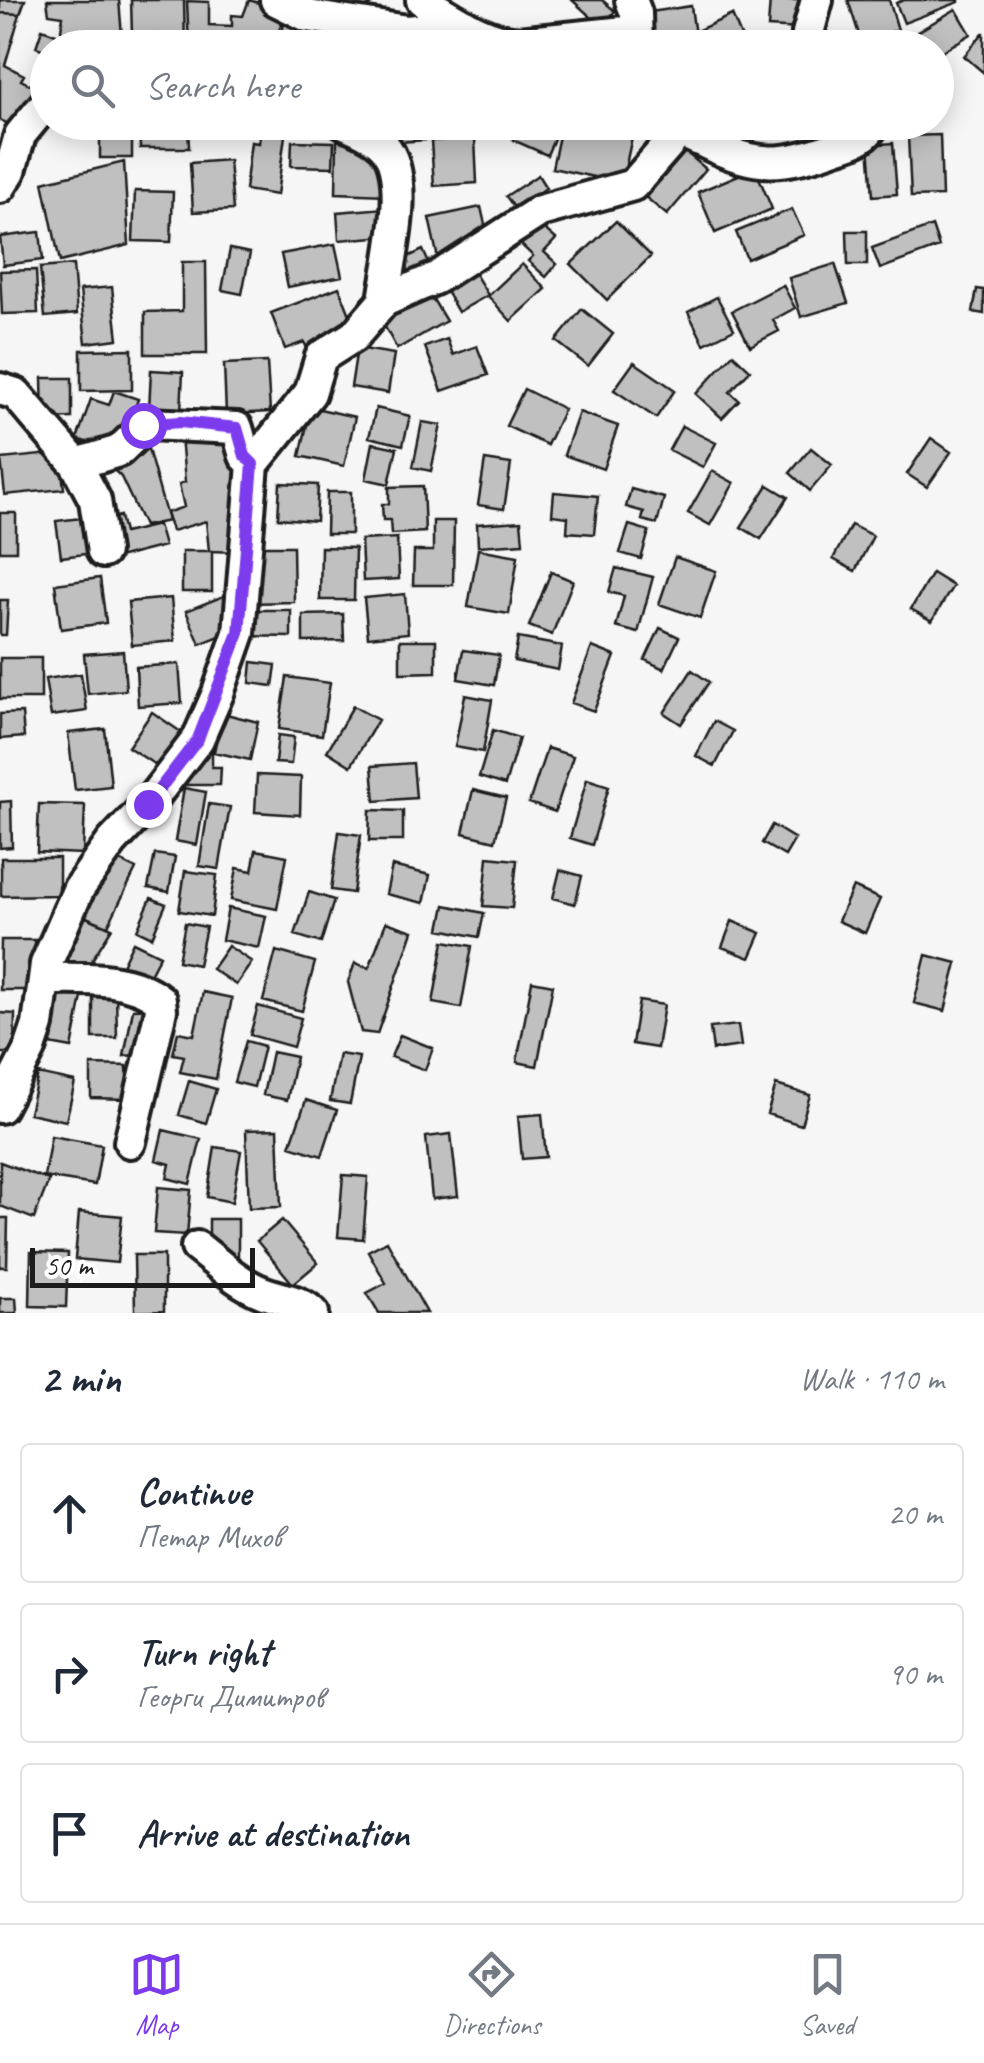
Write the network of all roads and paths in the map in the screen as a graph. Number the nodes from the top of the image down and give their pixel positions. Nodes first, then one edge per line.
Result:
1 (276, 0) edge
2 (422, 0) edge
3 (631, 0) edge
4 (818, 0) edge
5 (401, 30) edge
6 (460, 30) edge
7 (636, 30) edge
8 (809, 30) edge
9 (30, 115) edge
10 (10, 130) edge
11 (376, 140) edge
12 (666, 140) edge
13 (701, 140) edge
14 (857, 140) edge
15 (0, 187) edge
16 (384, 301) junction
17 (0, 389) edge
18 (76, 464) junction
19 (253, 464) junction
20 (103, 552) dead end
21 (44, 979) junction
22 (0, 1107) edge
23 (130, 1142) dead end
24 (197, 1246) dead end
25 (313, 1313) edge

1 - 5 street
2 - 6 street
3 - 7 street
4 - 8 street
9 - 10 street
10 - 15 street
11 - 16 street
12 - 16 street
13 - 14 street
16 - 19 street
17 - 18 street
18 - 19 street
18 - 20 street
19 - 21 street
21 - 22 street
21 - 23 street
24 - 25 street

